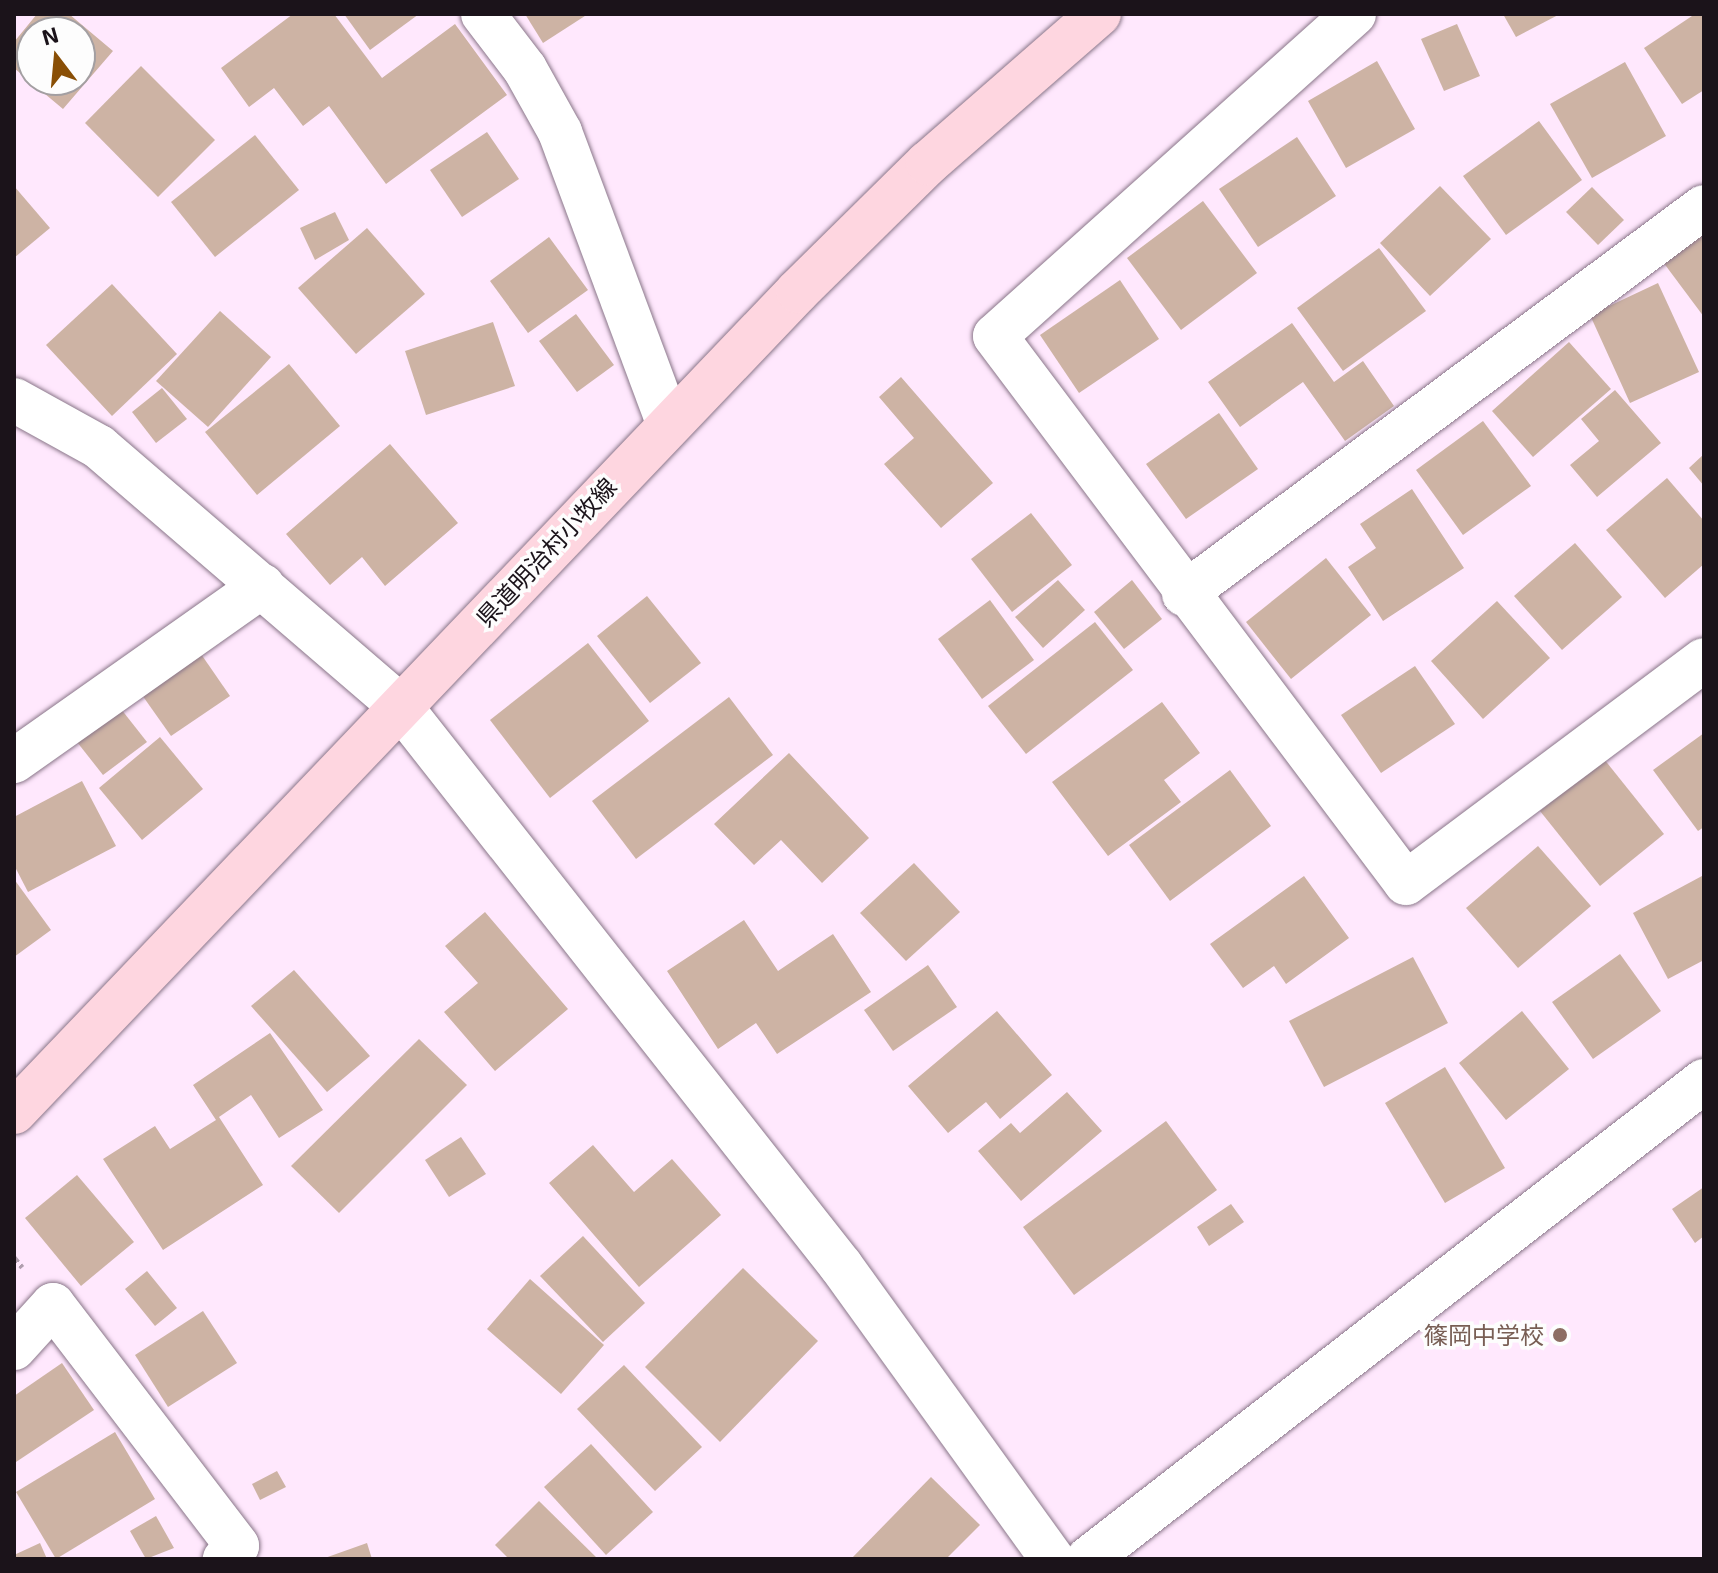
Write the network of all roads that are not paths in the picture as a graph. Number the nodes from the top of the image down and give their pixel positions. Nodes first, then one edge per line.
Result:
1 (483, 14) edge
2 (1099, 14) edge
3 (1354, 14) edge
4 (1704, 207) edge
5 (14, 400) edge
6 (668, 422) junction
7 (262, 586) junction
8 (1184, 594) junction
9 (1704, 660) edge
10 (400, 706) junction
11 (14, 761) edge
12 (1704, 1081) edge
13 (14, 1112) edge
14 (14, 1348) edge
15 (225, 1559) edge
16 (1052, 1559) edge
17 (1088, 1559) edge

1 - 6 street
2 - 6 main road, 県道明治村小牧線
3 - 8 street
4 - 8 street
5 - 7 street
6 - 10 main road, 県道明治村小牧線
7 - 10 street
7 - 11 street
8 - 9 street
10 - 13 main road, 県道明治村小牧線
10 - 16 street
12 - 17 street
14 - 15 street

